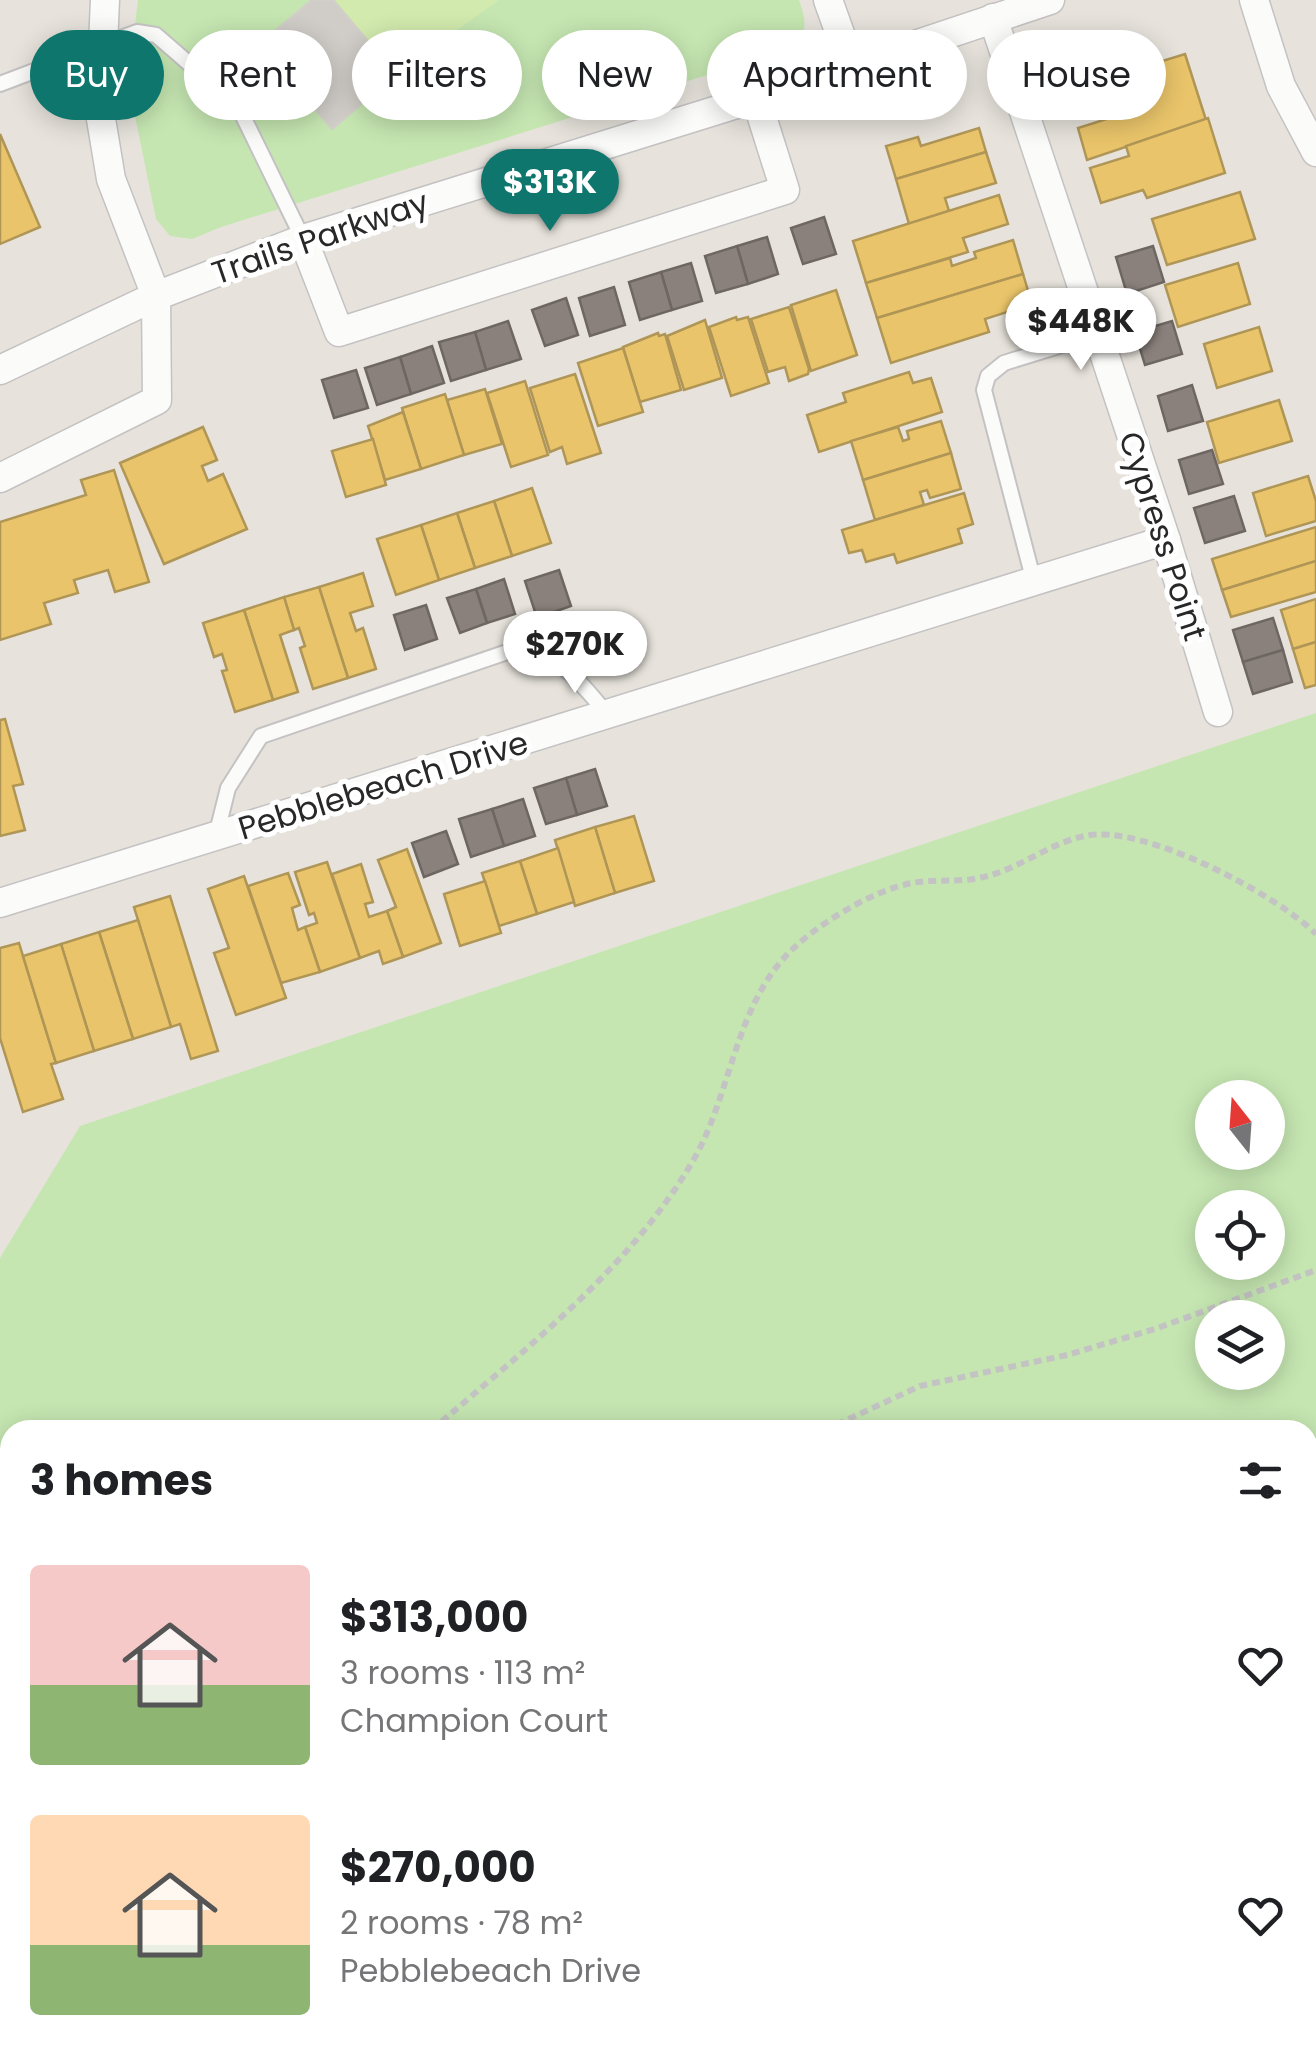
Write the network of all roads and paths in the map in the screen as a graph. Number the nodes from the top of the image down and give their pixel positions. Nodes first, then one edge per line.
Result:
1 (105, 0) edge
2 (828, 0) edge
3 (1050, 0) edge
4 (1254, 0) edge
5 (993, 18) junction
6 (104, 30) edge
7 (839, 30) edge
8 (958, 30) edge
9 (164, 42) edge
10 (30, 73) edge
11 (0, 84) edge
12 (707, 113) edge
13 (101, 120) edge
14 (763, 120) edge
15 (1316, 152) edge
16 (304, 238) junction
17 (156, 296) junction
18 (1098, 334) junction
19 (0, 370) edge
20 (0, 478) edge
21 (1166, 540) junction
22 (1034, 582) junction
23 (1218, 712) dead end
24 (608, 715) junction
25 (216, 837) junction
26 (0, 902) edge
27 (1316, 934) edge
28 (1316, 1270) edge
29 (443, 1420) edge
30 (847, 1420) edge

1 - 6 street
2 - 7 street
3 - 5 street, Trails Parkway
4 - 15 street
5 - 8 street, Trails Parkway
5 - 18 street, Cypress Point
9 - 16 lane
10 - 11 lane
12 - 16 street, Trails Parkway
13 - 17 street
14 - 16 street
16 - 17 street, Trails Parkway
17 - 19 street, Trails Parkway
17 - 20 street
18 - 21 street, Cypress Point
18 - 22 lane
21 - 22 street, Pebblebeach Drive
21 - 23 street, Cypress Point
22 - 24 street, Pebblebeach Drive
24 - 25 street, Pebblebeach Drive
24 - 25 lane
25 - 26 street, Pebblebeach Drive
27 - 29 path
28 - 30 path

